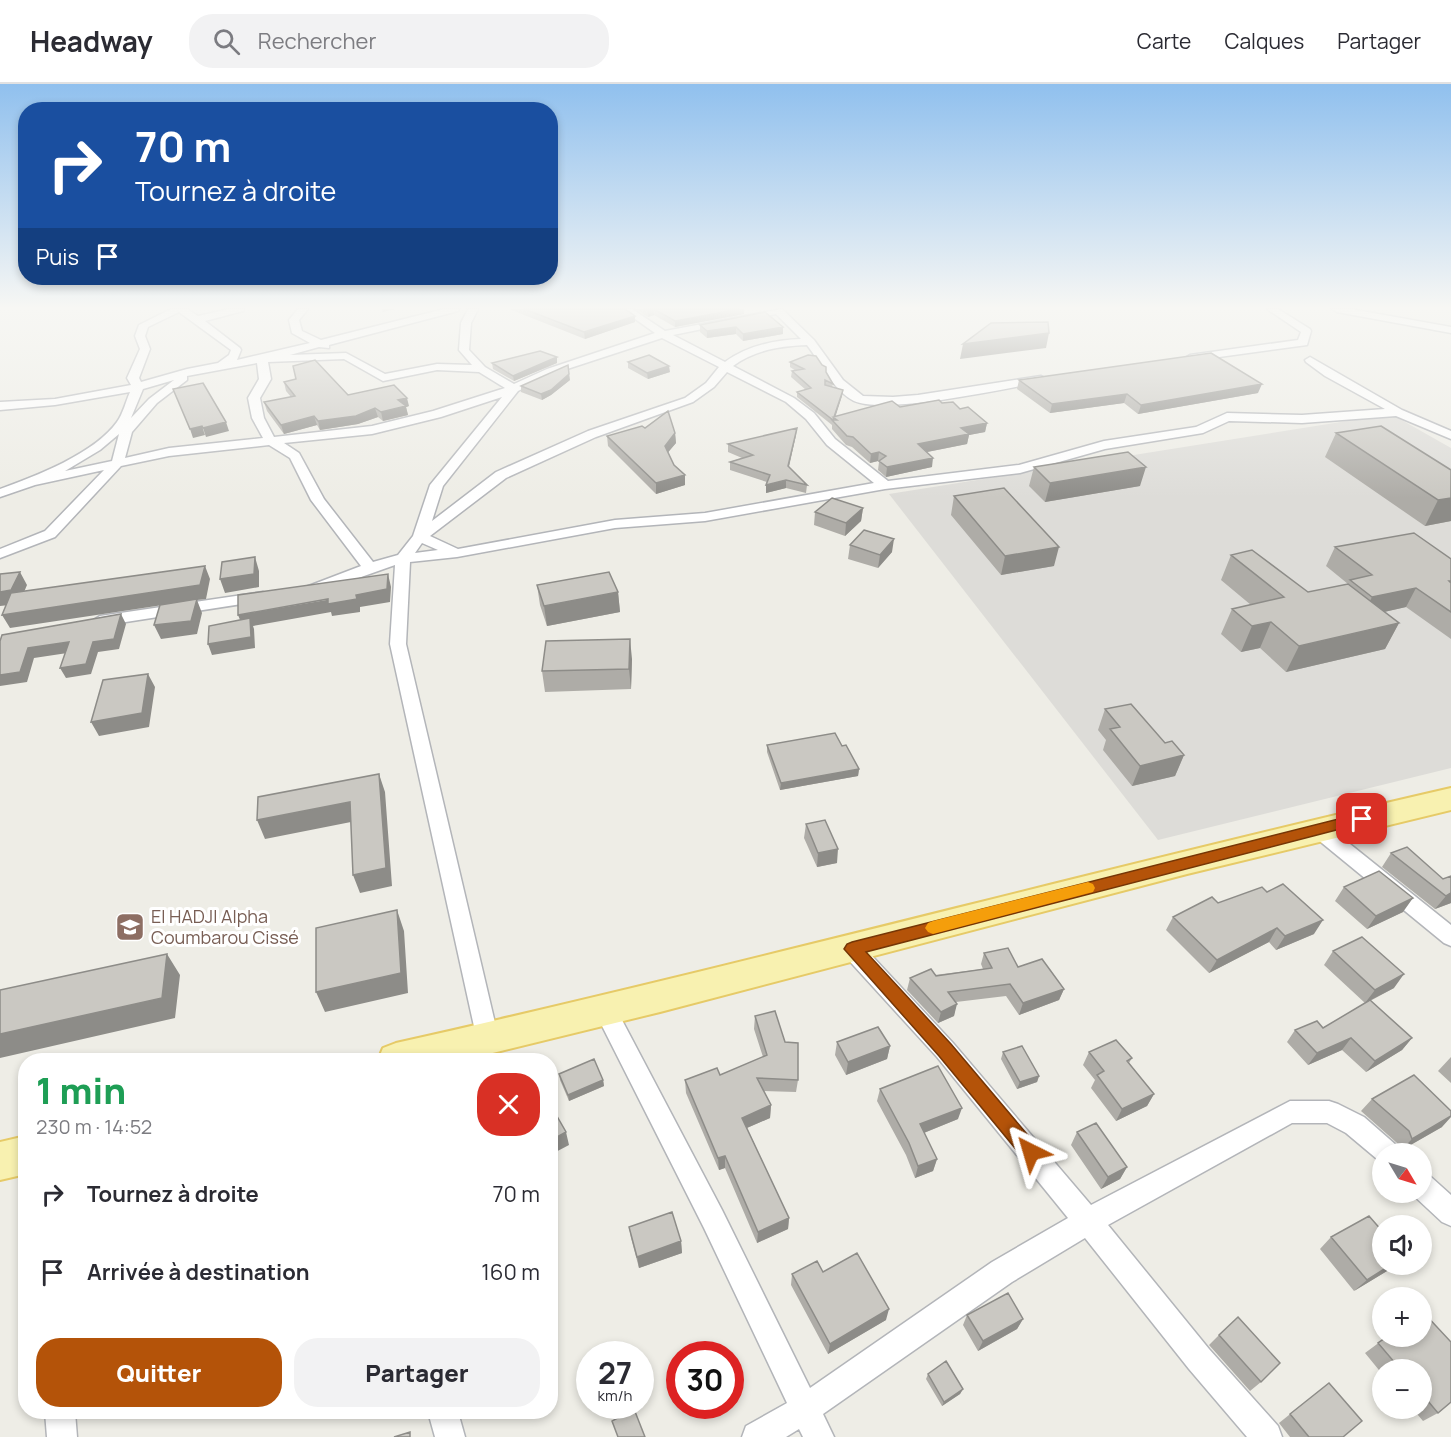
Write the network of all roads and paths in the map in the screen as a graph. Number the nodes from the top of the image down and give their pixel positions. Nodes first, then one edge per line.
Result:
1 (135, 372) edge
2 (187, 372) edge
3 (190, 372) edge
4 (207, 372) edge
5 (267, 372) edge
6 (373, 372) edge
7 (415, 372) edge
8 (486, 372) edge
9 (549, 372) edge
10 (721, 372) edge
11 (738, 372) edge
12 (833, 372) edge
13 (1326, 372) edge
14 (1052, 377) edge
15 (138, 387) junction
16 (514, 389) junction
17 (167, 390) junction
18 (0, 406) edge
19 (1398, 412) junction
20 (1451, 435) edge
21 (305, 438) junction
22 (270, 440) junction
23 (295, 456) junction
24 (118, 462) junction
25 (37, 481) junction
26 (885, 485) junction
27 (0, 493) edge
28 (420, 537) junction
29 (457, 553) junction
30 (0, 555) edge
31 (404, 558) junction
32 (370, 568) junction
33 (301, 591) edge
34 (278, 595) edge
35 (80, 624) edge
36 (1451, 799) edge
37 (1318, 829) junction
38 (1451, 937) edge
39 (852, 949) junction
40 (605, 1010) junction
41 (488, 1040) junction
42 (428, 1053) edge
43 (1375, 1143) edge
44 (18, 1157) edge
45 (0, 1161) edge
46 (1432, 1195) edge
47 (1451, 1213) edge
48 (1088, 1221) junction
49 (805, 1408) junction
50 (61, 1419) edge
51 (445, 1419) edge
52 (62, 1437) edge
53 (450, 1437) edge
54 (758, 1437) edge
55 (819, 1437) edge
56 (1267, 1437) edge

1 - 15 street
2 - 15 street
3 - 17 street
4 - 17 street
5 - 22 street
6 - 7 street
8 - 16 street
9 - 16 street
10 - 28 street
11 - 26 street
12 - 14 street
13 - 19 street
15 - 18 street
15 - 25 street
16 - 21 street
16 - 28 street
17 - 24 street
19 - 20 street
19 - 26 street
21 - 22 street
21 - 23 street
22 - 23 street
22 - 24 street
23 - 32 street
24 - 25 street
24 - 30 street
25 - 27 street
26 - 29 street
28 - 29 street
28 - 31 street
29 - 31 street
31 - 32 street
31 - 41 street
32 - 33 street
34 - 35 street
36 - 37 main road
37 - 38 street
37 - 39 main road
39 - 40 main road
39 - 48 street
40 - 41 main road
40 - 49 street
41 - 42 main road
43 - 48 street
44 - 45 main road
46 - 47 street
48 - 49 street
48 - 56 street
49 - 54 street
49 - 55 street
50 - 52 street
51 - 53 street

